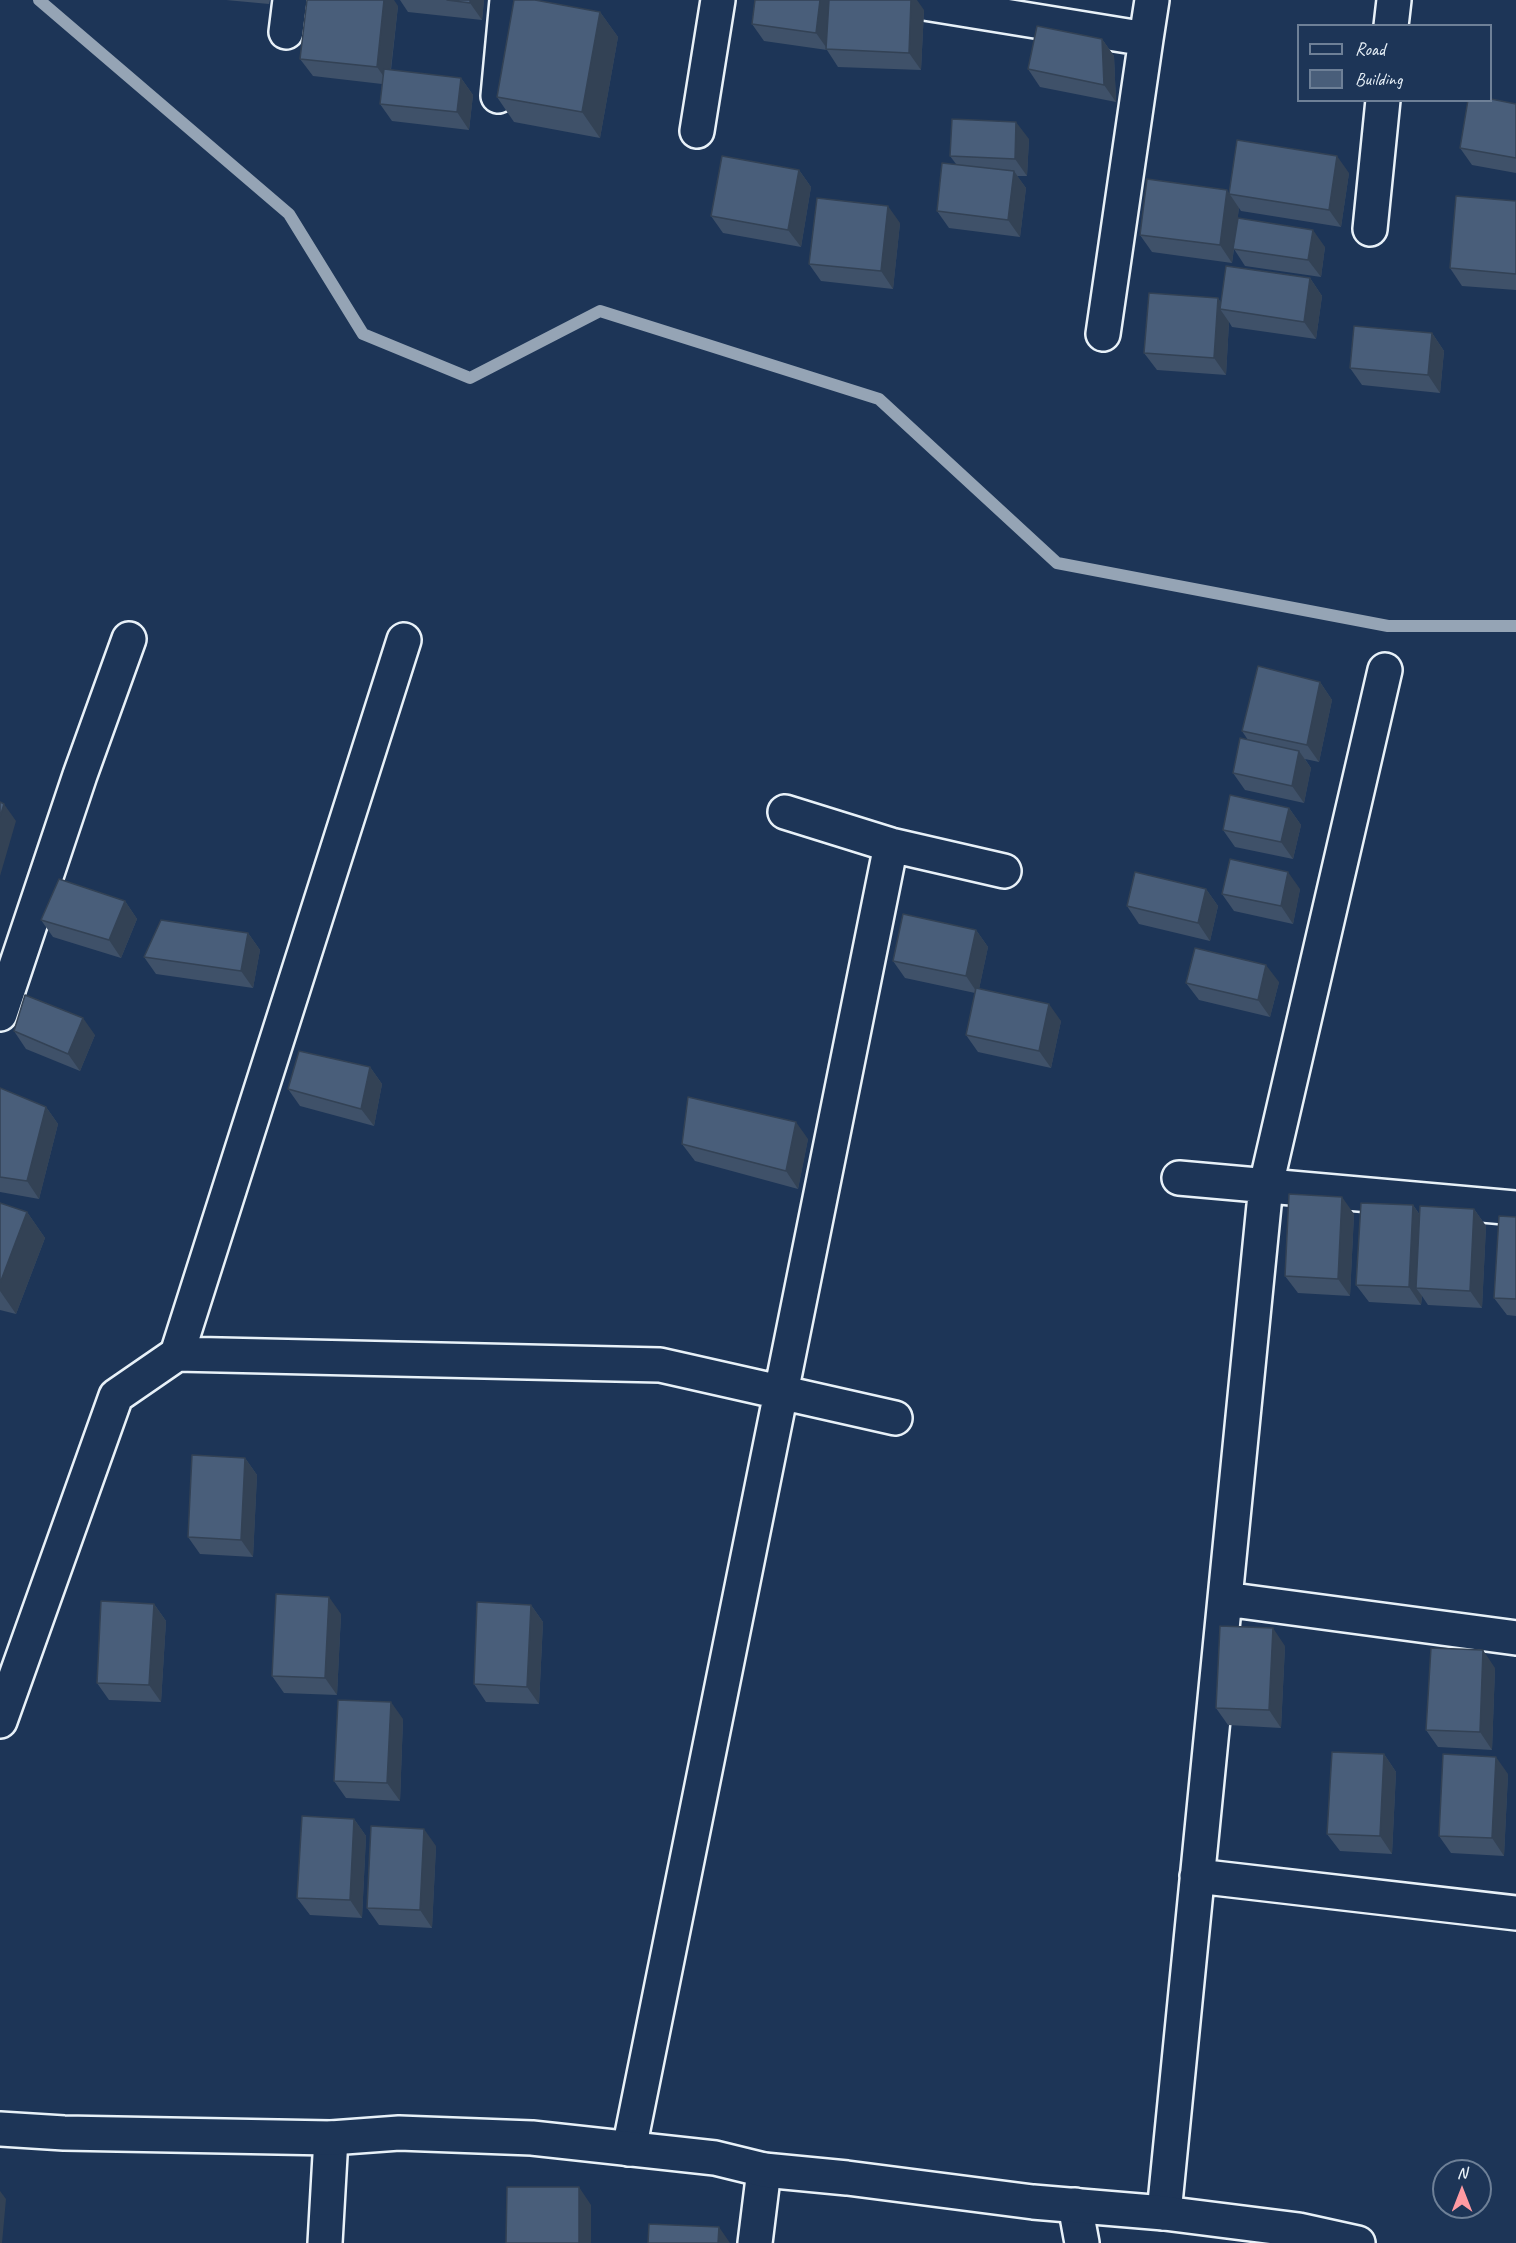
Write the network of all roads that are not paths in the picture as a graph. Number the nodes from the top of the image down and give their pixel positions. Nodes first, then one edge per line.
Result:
1 (290, 0) edge
2 (507, 0) edge
3 (718, 0) edge
4 (906, 0) edge
5 (1152, 0) edge
6 (1394, 0) edge
7 (1391, 24) edge
8 (286, 32) dead end
9 (1146, 39) junction
10 (498, 96) edge
11 (1383, 102) edge
12 (697, 131) dead end
13 (1370, 229) dead end
14 (1103, 334) dead end
15 (129, 639) dead end
16 (404, 640) dead end
17 (1385, 670) dead end
18 (785, 813) dead end
19 (891, 845) junction
20 (1004, 871) dead end
21 (0, 1014) edge
22 (1179, 1178) dead end
23 (1266, 1185) junction
24 (1516, 1208) edge
25 (177, 1354) junction
26 (781, 1392) junction
27 (895, 1418) dead end
28 (1225, 1599) junction
29 (1516, 1638) edge
30 (0, 1721) edge
31 (1197, 1876) junction
32 (1516, 1913) edge
33 (0, 2129) edge
34 (331, 2138) junction
35 (629, 2149) junction
36 (764, 2170) junction
37 (1075, 2205) junction
38 (1164, 2213) junction
39 (325, 2243) edge
40 (755, 2243) edge
41 (1082, 2243) edge
42 (1358, 2243) edge

1 - 8 street
2 - 10 street
3 - 12 street
4 - 9 street
5 - 9 street
6 - 7 street
9 - 14 street
11 - 13 street
15 - 21 street
16 - 25 street
17 - 23 street
18 - 19 street
19 - 20 street
19 - 26 street
22 - 23 street
23 - 24 street
23 - 28 street
25 - 26 street
25 - 30 street
26 - 27 street
26 - 35 street
28 - 29 street
28 - 31 street
31 - 32 street
31 - 38 street
33 - 34 street
34 - 35 street
34 - 39 street
35 - 36 street
36 - 37 street
36 - 40 street
37 - 38 street
37 - 41 street
38 - 42 street

